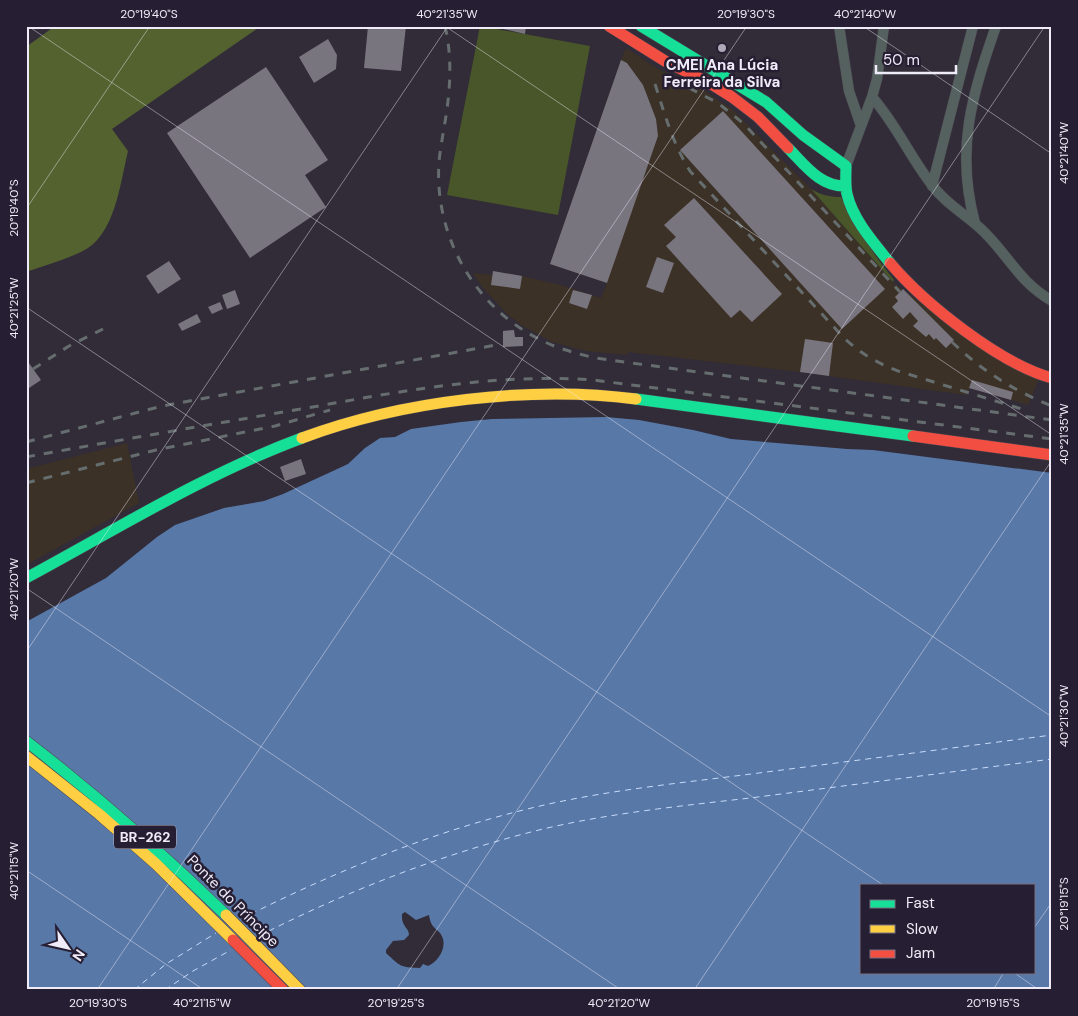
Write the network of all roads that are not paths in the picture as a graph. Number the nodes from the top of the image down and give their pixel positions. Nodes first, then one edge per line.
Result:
1 (609, 26) edge
2 (642, 26) edge
3 (838, 26) edge
4 (884, 26) edge
5 (973, 26) edge
6 (996, 26) edge
7 (872, 97) junction
8 (861, 126) junction
9 (846, 166) junction
10 (846, 186) junction
11 (932, 186) junction
12 (975, 223) junction
13 (1052, 301) edge
14 (1052, 378) edge
15 (1052, 455) edge
16 (26, 578) edge
17 (26, 741) edge
18 (26, 756) edge
19 (283, 990) edge
20 (300, 990) edge

1 - 10 street
2 - 9 street
3 - 8 street
4 - 7 street
5 - 11 street
6 - 12 street
7 - 8 street
7 - 11 street
8 - 9 street
9 - 10 street
10 - 14 street
11 - 12 street
12 - 13 street
15 - 16 street
17 - 20 street, Ponte do Príncipe / BR-262
18 - 19 street, Ponte do Príncipe / BR-262

